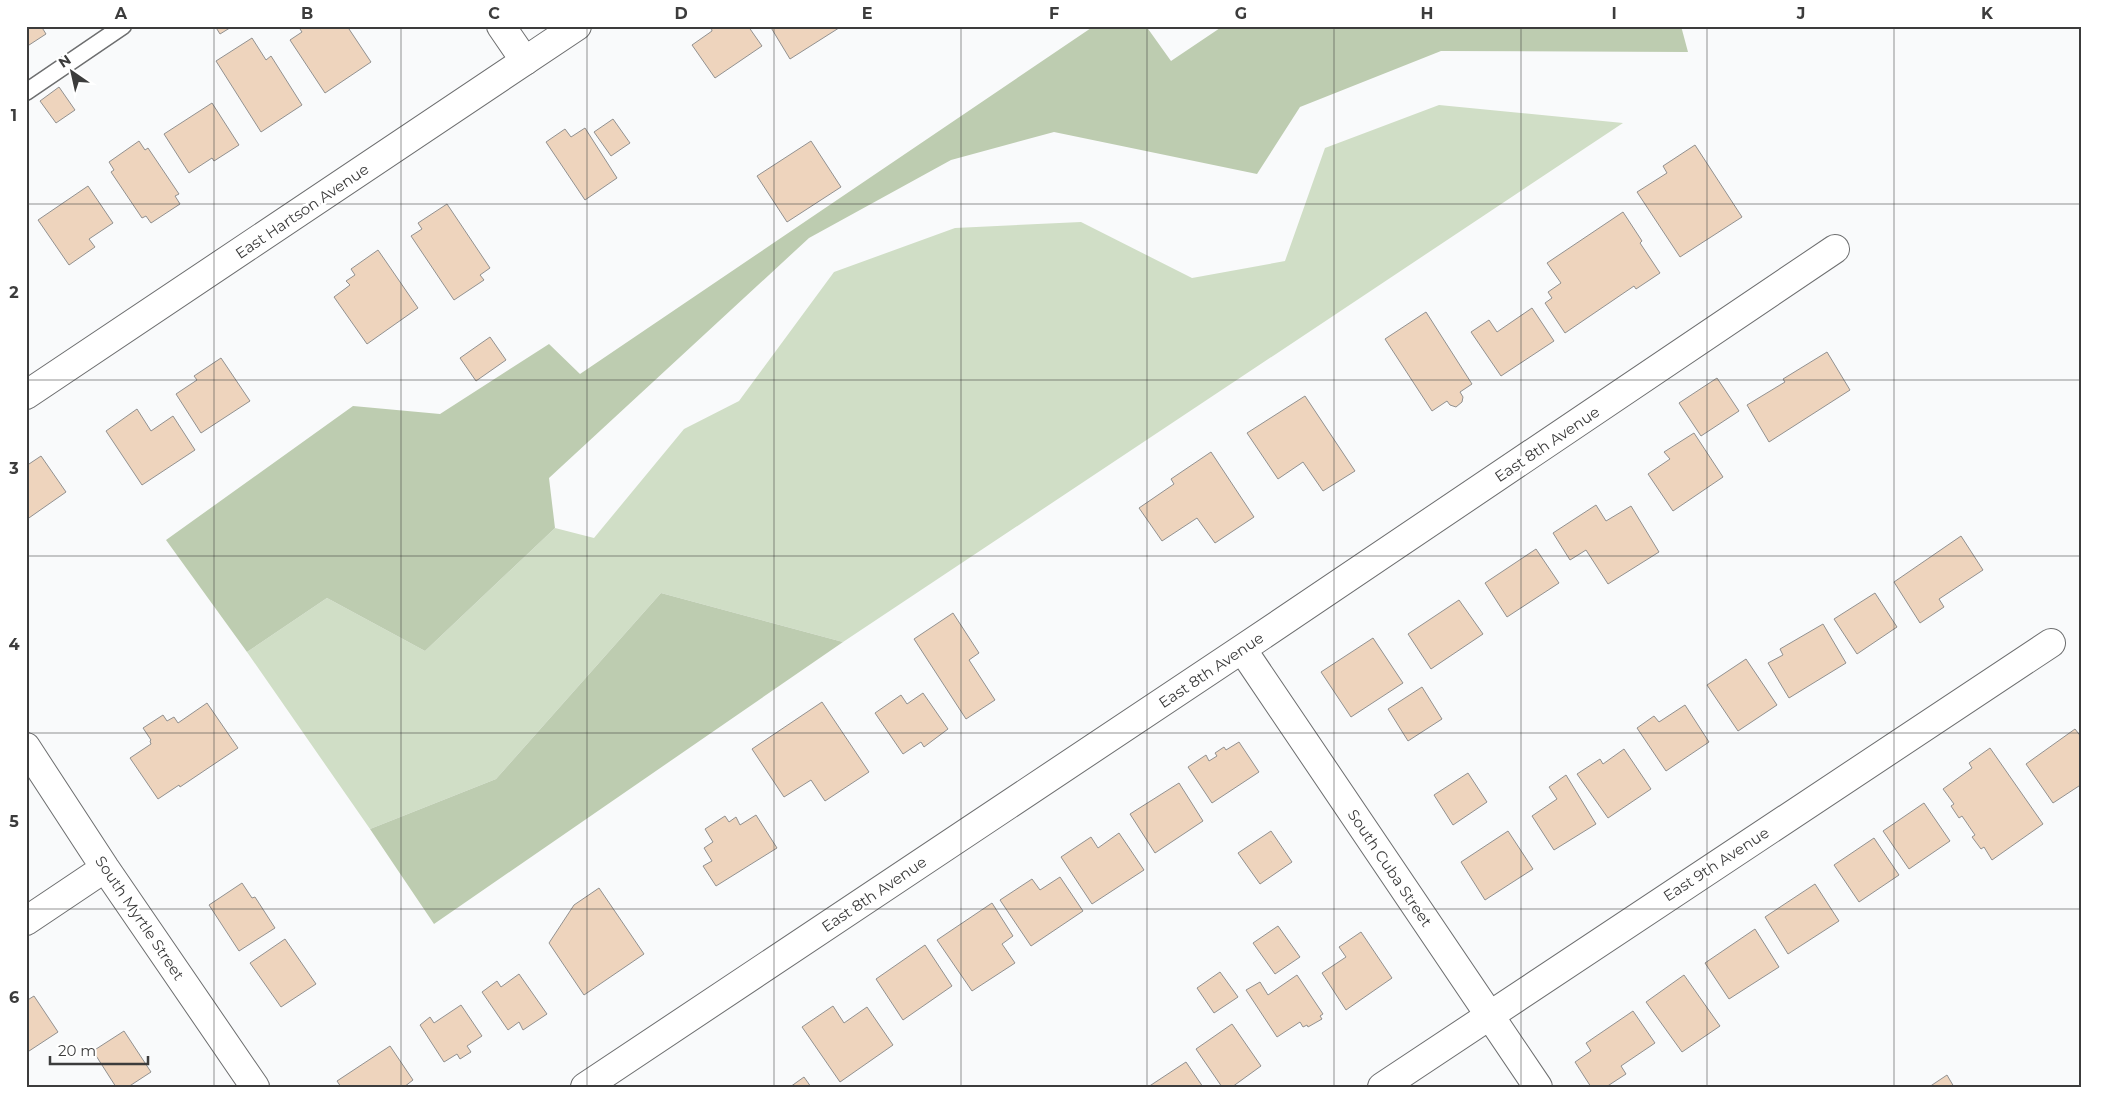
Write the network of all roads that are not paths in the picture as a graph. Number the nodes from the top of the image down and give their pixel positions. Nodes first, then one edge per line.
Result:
1 (123, 26) edge
2 (501, 26) edge
3 (577, 26) edge
4 (525, 62) junction
5 (26, 92) edge
6 (1835, 249) dead end
7 (26, 394) edge
8 (2051, 642) dead end
9 (1242, 649) junction
10 (26, 748) edge
11 (105, 868) junction
12 (26, 920) edge
13 (1488, 1015) junction
14 (255, 1087) edge
15 (585, 1087) edge
16 (1382, 1087) edge
17 (1538, 1087) edge

1 - 5 lane
2 - 4 street
3 - 4 street, East Hartson Avenue
4 - 7 street, East Hartson Avenue
6 - 9 street, East 8th Avenue
8 - 13 street, East 9th Avenue
9 - 13 street, South Cuba Street
9 - 15 street, East 8th Avenue
10 - 11 street, South Myrtle Street
11 - 12 street
11 - 14 street, South Myrtle Street
13 - 16 street, East 9th Avenue
13 - 17 street, South Cuba Street

